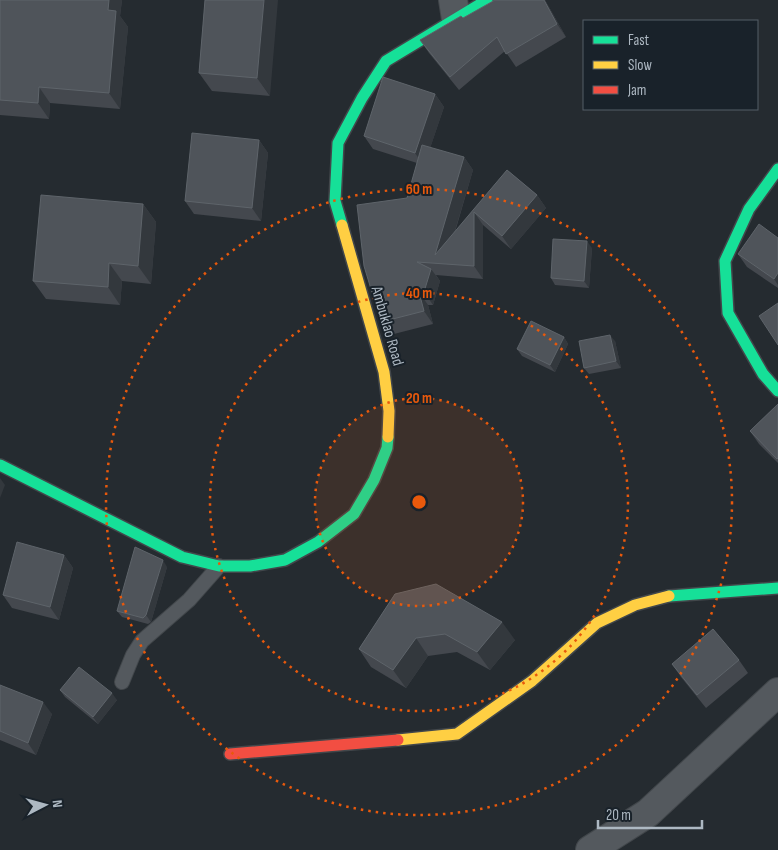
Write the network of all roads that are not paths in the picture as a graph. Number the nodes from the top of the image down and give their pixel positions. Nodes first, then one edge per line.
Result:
1 (487, 0) edge
2 (454, 9) edge
3 (778, 169) edge
4 (778, 391) edge
5 (0, 465) edge
6 (219, 566) junction
7 (778, 588) edge
8 (122, 682) dead end
9 (778, 692) edge
10 (230, 754) dead end
11 (590, 850) edge

1 - 2 main road, Ambuklao Road
2 - 6 main road, Ambuklao Road
3 - 4 main road
5 - 6 main road, Ambuklao Road
6 - 8 lane
7 - 10 main road
9 - 11 street

